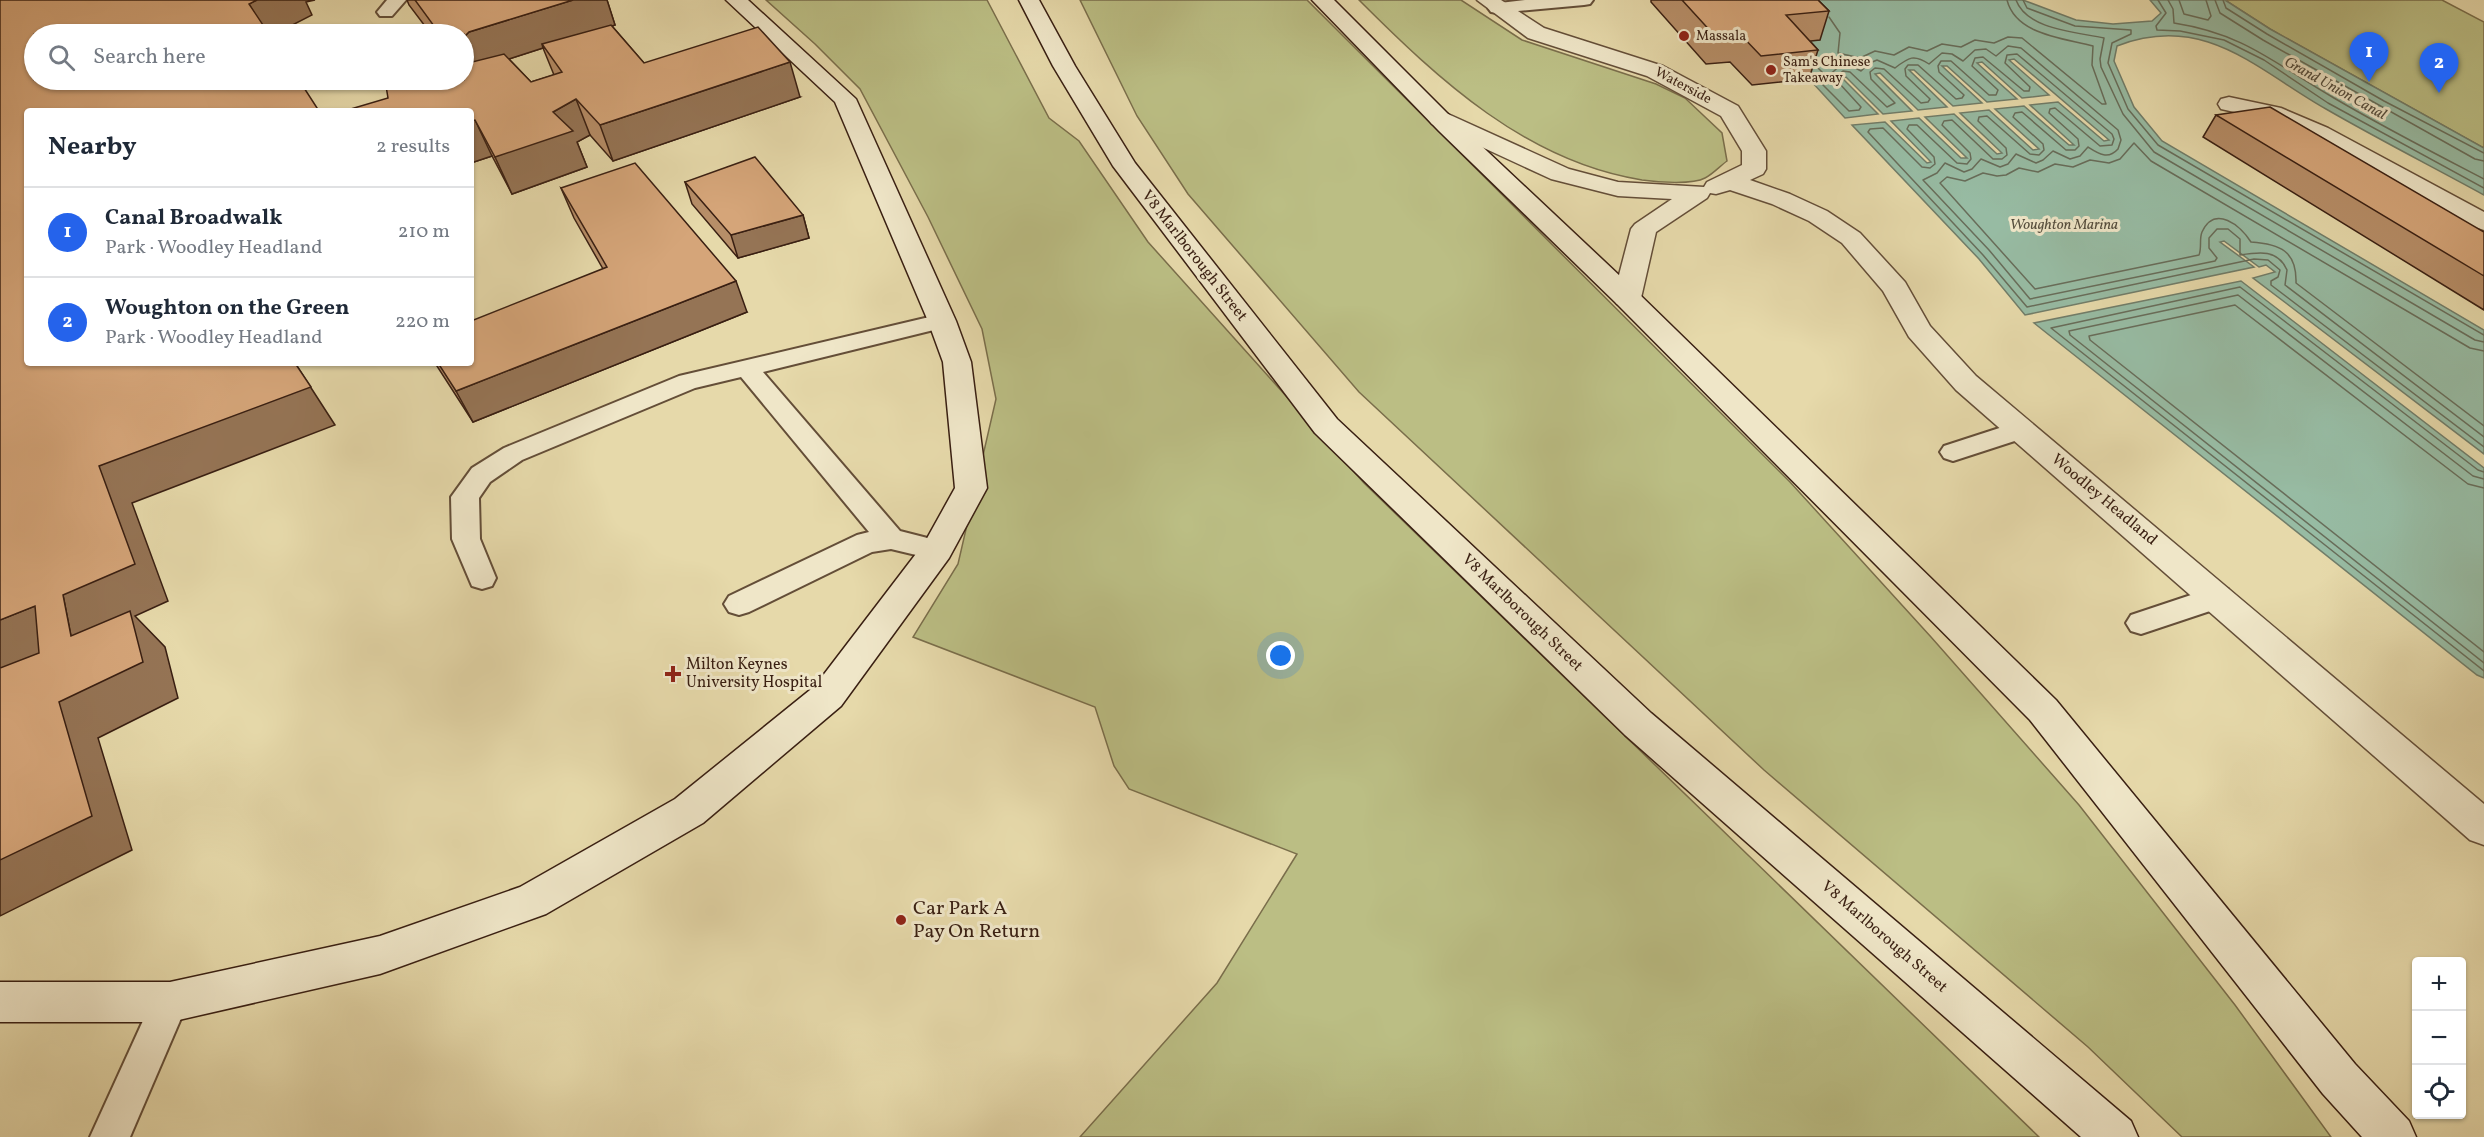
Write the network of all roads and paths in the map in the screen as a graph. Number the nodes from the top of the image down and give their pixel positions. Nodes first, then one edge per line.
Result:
1 (736, 0) edge
2 (1029, 0) edge
3 (1322, 0) edge
4 (1584, 0) edge
5 (1492, 4) edge
6 (2229, 104) dead end
7 (1440, 119) junction
8 (1729, 182) junction
9 (1698, 193) junction
10 (2484, 222) edge
11 (1627, 298) junction
12 (942, 321) junction
13 (747, 369) junction
14 (2021, 430) junction
15 (1953, 452) dead end
16 (891, 539) junction
17 (937, 550) junction
18 (482, 578) dead end
19 (2218, 597) junction
20 (739, 604) dead end
21 (2141, 623) dead end
22 (2484, 828) edge
23 (0, 1002) edge
24 (170, 1002) junction
25 (110, 1137) edge
26 (2115, 1137) edge
27 (2393, 1137) edge

1 - 12 street
2 - 26 street, V8 Marlborough Street
3 - 7 street
4 - 5 lane
5 - 8 street, Waterside
6 - 10 street
7 - 9 street
7 - 11 street
8 - 9 street, Waterside
8 - 14 street, Woodley Headland
9 - 11 street
11 - 27 street
12 - 13 lane
12 - 17 street
13 - 16 lane
13 - 18 lane
14 - 15 lane
14 - 19 street, Woodley Headland
16 - 17 lane
16 - 20 lane
17 - 24 street
19 - 21 lane
19 - 22 street, Woodley Headland
23 - 24 street
24 - 25 lane

